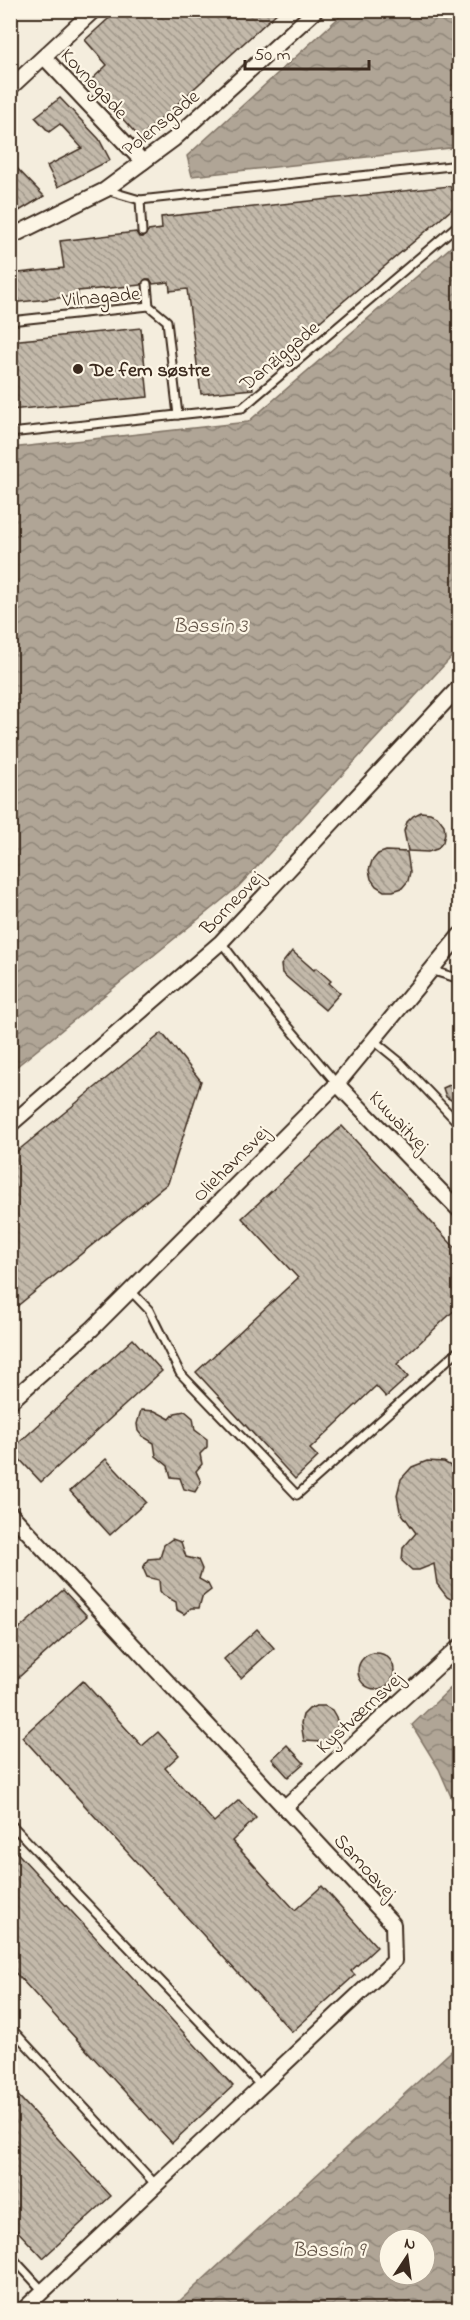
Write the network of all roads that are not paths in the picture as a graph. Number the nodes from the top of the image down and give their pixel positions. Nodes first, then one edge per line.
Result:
1 (94, 10) edge
2 (316, 10) edge
3 (44, 57) junction
4 (10, 88) edge
5 (142, 162) junction
6 (459, 165) edge
7 (105, 190) junction
8 (140, 200) junction
9 (459, 223) edge
10 (142, 232) dead end
11 (10, 237) edge
12 (147, 284) dead end
13 (149, 306) junction
14 (10, 321) edge
15 (178, 415) junction
16 (10, 433) edge
17 (459, 686) edge
18 (459, 935) edge
19 (221, 942) junction
20 (430, 970) junction
21 (459, 979) edge
22 (373, 1040) junction
23 (338, 1084) junction
24 (10, 1125) edge
25 (459, 1125) edge
26 (459, 1211) edge
27 (130, 1290) junction
28 (459, 1349) edge
29 (10, 1402) edge
30 (10, 1513) edge
31 (459, 1646) edge
32 (285, 1807) junction
33 (10, 1823) edge
34 (10, 2027) edge
35 (261, 2086) junction
36 (156, 2185) junction
37 (10, 2254) edge
38 (43, 2291) junction
39 (23, 2310) edge

1 - 3 street
2 - 5 street, Polensgade
3 - 4 street
3 - 5 street, Kovnogade
5 - 7 street, Polensgade
6 - 8 lane
7 - 8 lane
7 - 11 street, Polensgade
8 - 10 lane
9 - 15 lane, Danziggade
12 - 13 lane
13 - 14 lane, Vilnagade
13 - 15 lane, Vilnagade
15 - 16 lane, Danziggade
17 - 19 street, Borneovej
18 - 20 street, Oliehavnsvej
19 - 23 lane
19 - 24 street, Borneovej
20 - 21 lane
20 - 22 street, Oliehavnsvej
22 - 23 street, Oliehavnsvej
22 - 25 lane
23 - 26 street, Kuwaitvej
23 - 27 street, Oliehavnsvej
27 - 28 lane
27 - 29 street, Oliehavnsvej
30 - 32 street, Samoavej
31 - 32 street, Kystværnsvej
32 - 35 street, Samoavej
33 - 35 lane
34 - 36 lane
35 - 36 street, Samoavej
36 - 38 street, Samoavej
37 - 38 lane
38 - 39 street, Samoavej

